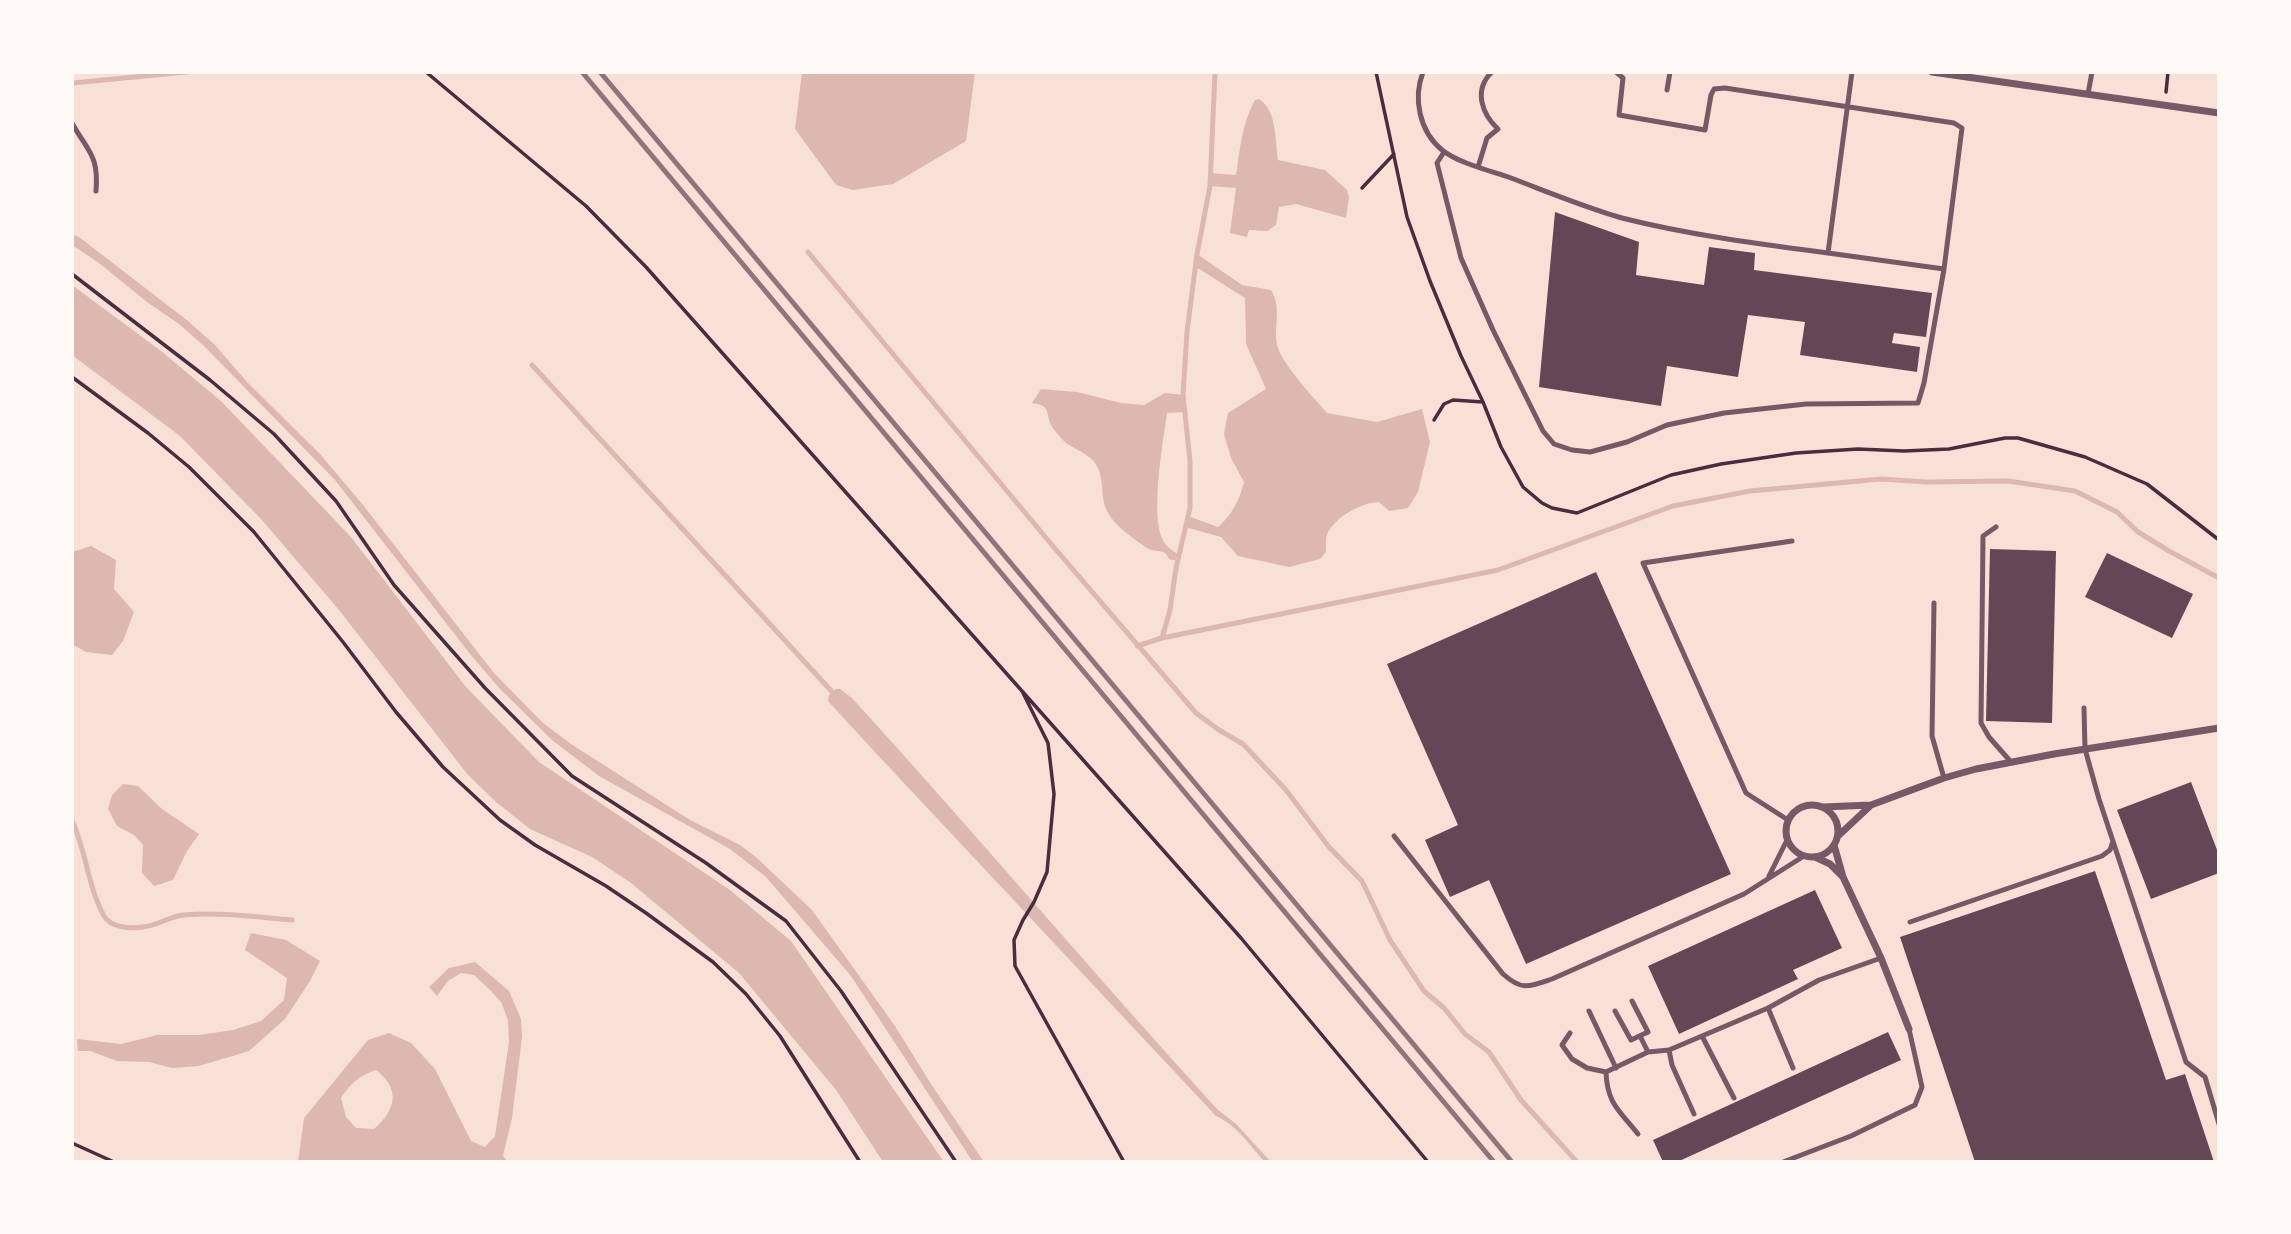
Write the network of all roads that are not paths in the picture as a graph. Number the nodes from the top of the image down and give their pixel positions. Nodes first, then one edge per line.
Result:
1 (1423, 72) edge
2 (1492, 72) edge
3 (1616, 72) edge
4 (1670, 72) edge
5 (1852, 72) edge
6 (1932, 72) edge
7 (2092, 72) edge
8 (1954, 73) edge
9 (1667, 90) dead end
10 (2088, 94) junction
11 (1846, 108) junction
12 (2219, 113) edge
13 (72, 123) edge
14 (1444, 152) junction
15 (1478, 167) junction
16 (96, 191) dead end
17 (1828, 253) junction
18 (1944, 269) junction
19 (1996, 527) dead end
20 (1791, 541) dead end
21 (1934, 603) dead end
22 (2084, 708) dead end
23 (2219, 728) edge
24 (2085, 749) junction
25 (2011, 763) junction
26 (1944, 778) junction
27 (1871, 805) junction
28 (1823, 807) junction
29 (1788, 820) junction
30 (1394, 836) dead end
31 (1838, 837) junction
32 (1787, 840) junction
33 (2113, 841) junction
34 (1834, 845) junction
35 (1804, 856) junction
36 (1815, 857) junction
37 (1769, 876) junction
38 (1843, 877) junction
39 (1910, 922) dead end
40 (1881, 958) junction
41 (1632, 1000) dead end
42 (1768, 1009) junction
43 (1589, 1011) dead end
44 (1615, 1011) dead end
45 (1909, 1029) joint
46 (1570, 1033) dead end
47 (1640, 1036) junction
48 (1702, 1036) junction
49 (1668, 1050) junction
50 (1648, 1052) junction
51 (1616, 1068) junction
52 (1793, 1068) dead end
53 (1606, 1072) junction
54 (1734, 1098) dead end
55 (1694, 1114) dead end
56 (2219, 1124) edge
57 (1638, 1134) dead end
58 (1783, 1162) edge

1 - 14 lane
2 - 15 lane
3 - 11 lane
4 - 9 lane
5 - 11 lane
6 - 8 street
7 - 10 lane
8 - 10 street
10 - 12 street
11 - 17 lane
11 - 18 lane
13 - 16 lane
14 - 15 lane
14 - 18 lane
15 - 17 lane
17 - 18 lane
19 - 25 lane
20 - 29 lane
21 - 26 lane
22 - 24 lane
23 - 24 street
24 - 25 street
24 - 33 lane
25 - 26 street
26 - 27 street
27 - 28 street
27 - 31 street
28 - 29 street
28 - 31 street
29 - 32 street
30 - 37 lane
31 - 34 street
32 - 35 street
32 - 37 lane
33 - 39 lane
33 - 56 lane
34 - 36 street
34 - 38 street
35 - 36 street
35 - 37 lane
36 - 38 street
38 - 40 street
40 - 42 lane
40 - 45 street
41 - 47 lane
42 - 48 lane
42 - 52 lane
43 - 51 lane
44 - 47 lane
45 - 58 lane
46 - 53 lane
47 - 50 lane
48 - 49 lane
48 - 54 lane
49 - 50 lane
49 - 55 lane
50 - 51 lane
51 - 53 lane
53 - 57 lane

